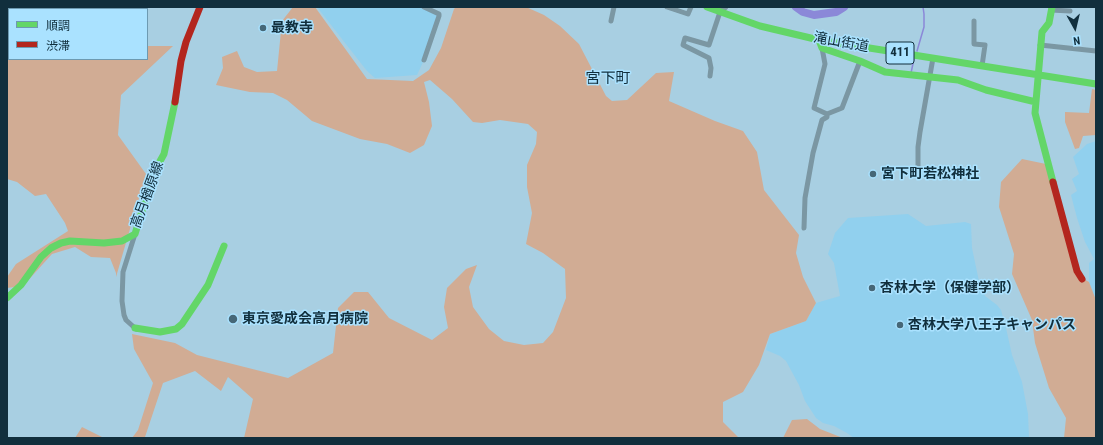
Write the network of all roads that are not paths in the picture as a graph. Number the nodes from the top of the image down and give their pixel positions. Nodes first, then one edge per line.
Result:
1 (200, 7) edge
2 (424, 7) edge
3 (614, 7) edge
4 (667, 7) edge
5 (691, 7) edge
6 (707, 7) edge
7 (1051, 8) edge
8 (723, 10) edge
9 (1070, 11) dead end
10 (611, 21) dead end
11 (974, 21) dead end
12 (819, 40) junction
13 (1040, 45) junction
14 (822, 48) junction
15 (1096, 51) edge
16 (933, 58) junction
17 (424, 60) dead end
18 (860, 61) junction
19 (982, 66) junction
20 (1037, 75) junction
21 (710, 76) dead end
22 (929, 77) junction
23 (1096, 84) edge
24 (1036, 102) junction
25 (828, 114) junction
26 (918, 168) dead end
27 (804, 228) dead end
28 (135, 234) junction
29 (224, 246) dead end
30 (1082, 279) dead end
31 (7, 298) edge
32 (137, 330) joint

1 - 28 main road, 高月楢原線
2 - 17 street
3 - 10 street
4 - 5 street
6 - 8 main road, 滝山街道 / 411
7 - 9 street
7 - 13 main road
8 - 12 main road, 滝山街道 / 411
8 - 21 street
11 - 19 street
12 - 14 main road
12 - 16 main road, 滝山街道 / 411
13 - 15 street
13 - 20 main road
14 - 18 main road
14 - 25 street
16 - 19 main road, 滝山街道 / 411
16 - 22 street
18 - 22 main road
18 - 25 street
19 - 20 main road, 滝山街道 / 411
20 - 23 main road, 滝山街道 / 411
20 - 24 main road
22 - 24 main road
22 - 26 street
24 - 30 main road
25 - 27 street
28 - 31 main road, 高月楢原線
28 - 32 street
29 - 32 main road

